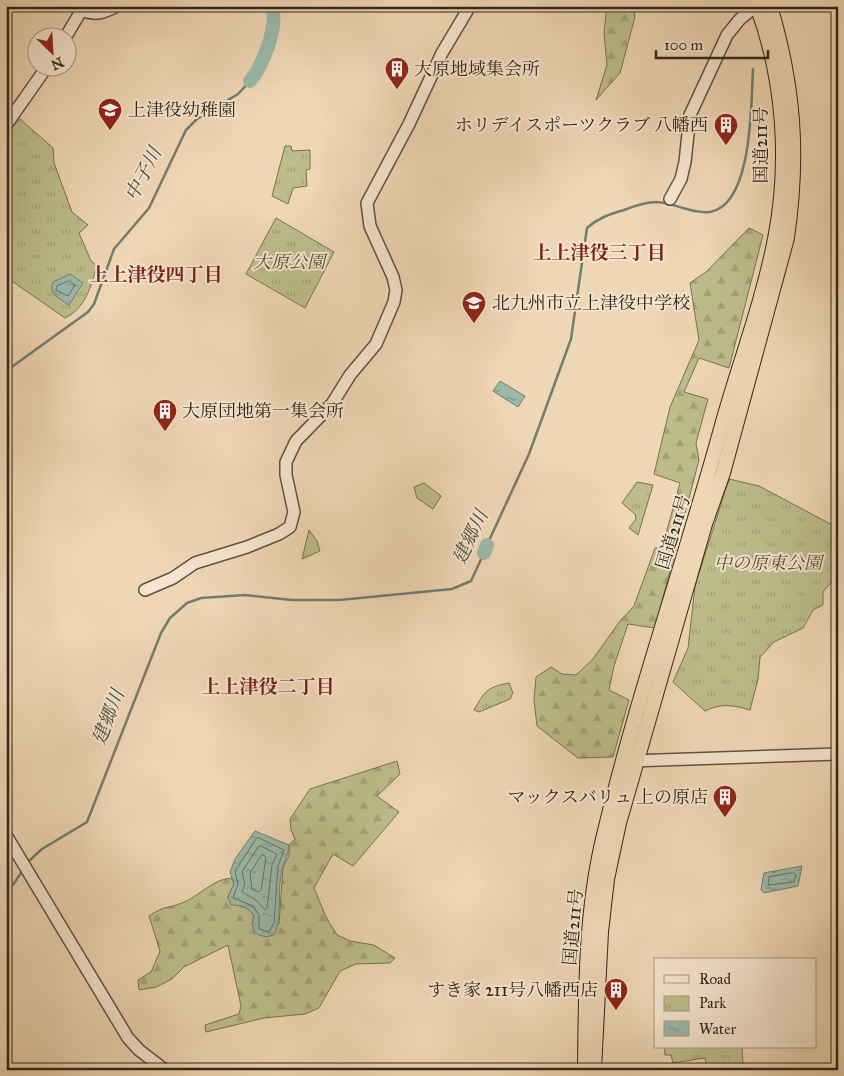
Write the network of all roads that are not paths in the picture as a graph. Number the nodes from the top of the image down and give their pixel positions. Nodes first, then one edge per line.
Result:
1 (117, 6) edge
2 (470, 6) edge
3 (756, 6) edge
4 (770, 6) edge
5 (83, 8) edge
6 (71, 28) edge
7 (39, 78) edge
8 (6, 125) edge
9 (670, 199) dead end
10 (145, 590) dead end
11 (838, 754) edge
12 (630, 761) junction
13 (6, 835) edge
14 (165, 1070) edge
15 (585, 1070) edge
16 (594, 1070) edge

1 - 5 street
2 - 10 street
3 - 9 street
3 - 12 highway, 国道211号
4 - 12 highway, 国道211号
5 - 6 street
7 - 8 street
11 - 12 street
12 - 15 highway, 国道211号
12 - 16 highway, 国道211号
13 - 14 street

